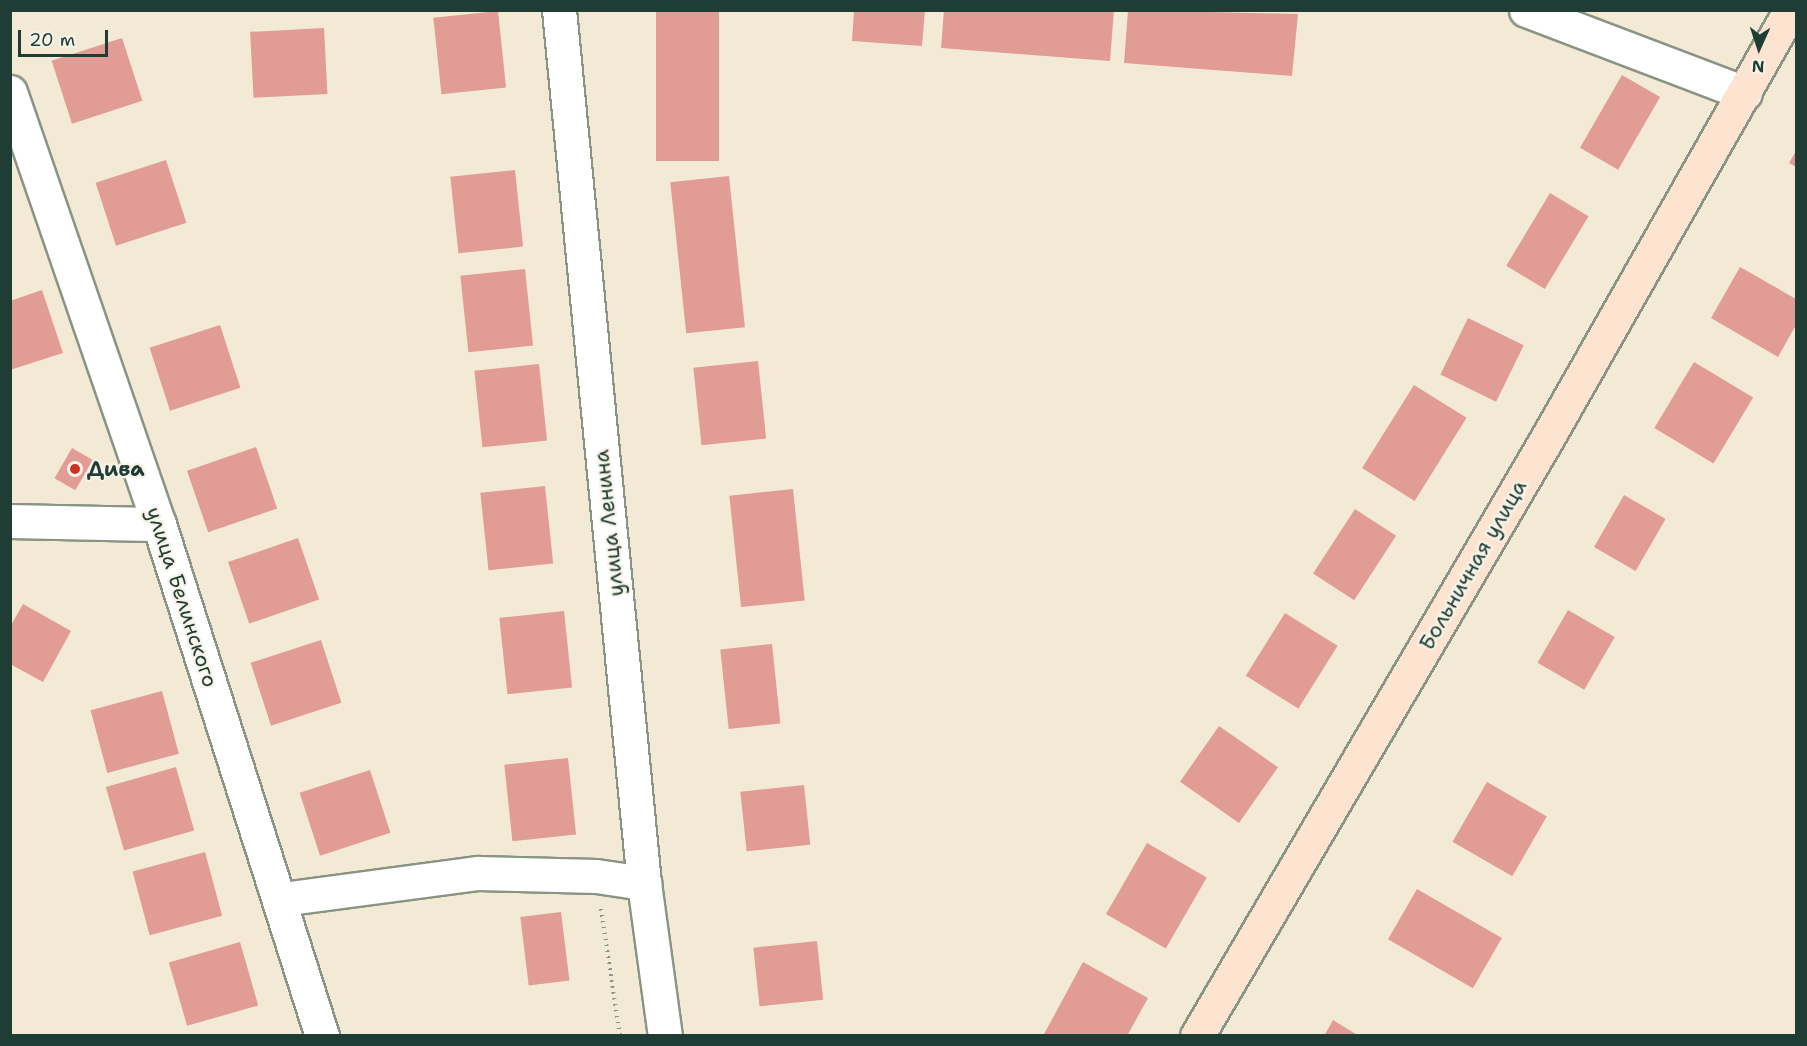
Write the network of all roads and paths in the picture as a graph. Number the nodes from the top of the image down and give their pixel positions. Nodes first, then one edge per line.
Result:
1 (559, 10) edge
2 (1526, 10) edge
3 (1790, 10) edge
4 (10, 92) edge
5 (1745, 93) junction
6 (10, 521) edge
7 (159, 524) junction
8 (596, 876) junction
9 (644, 883) junction
10 (282, 899) junction
11 (322, 1035) edge
12 (620, 1035) edge
13 (665, 1035) edge
14 (1197, 1035) edge

1 - 9 street, улица Ленина
2 - 5 street
3 - 5 main road, Больничная улица
4 - 7 street, улица Белинского
5 - 14 main road, Больничная улица
6 - 7 street
7 - 10 street, улица Белинского
8 - 9 street
8 - 10 street
8 - 12 path
9 - 13 street, улица Ленина
10 - 11 street, улица Белинского

